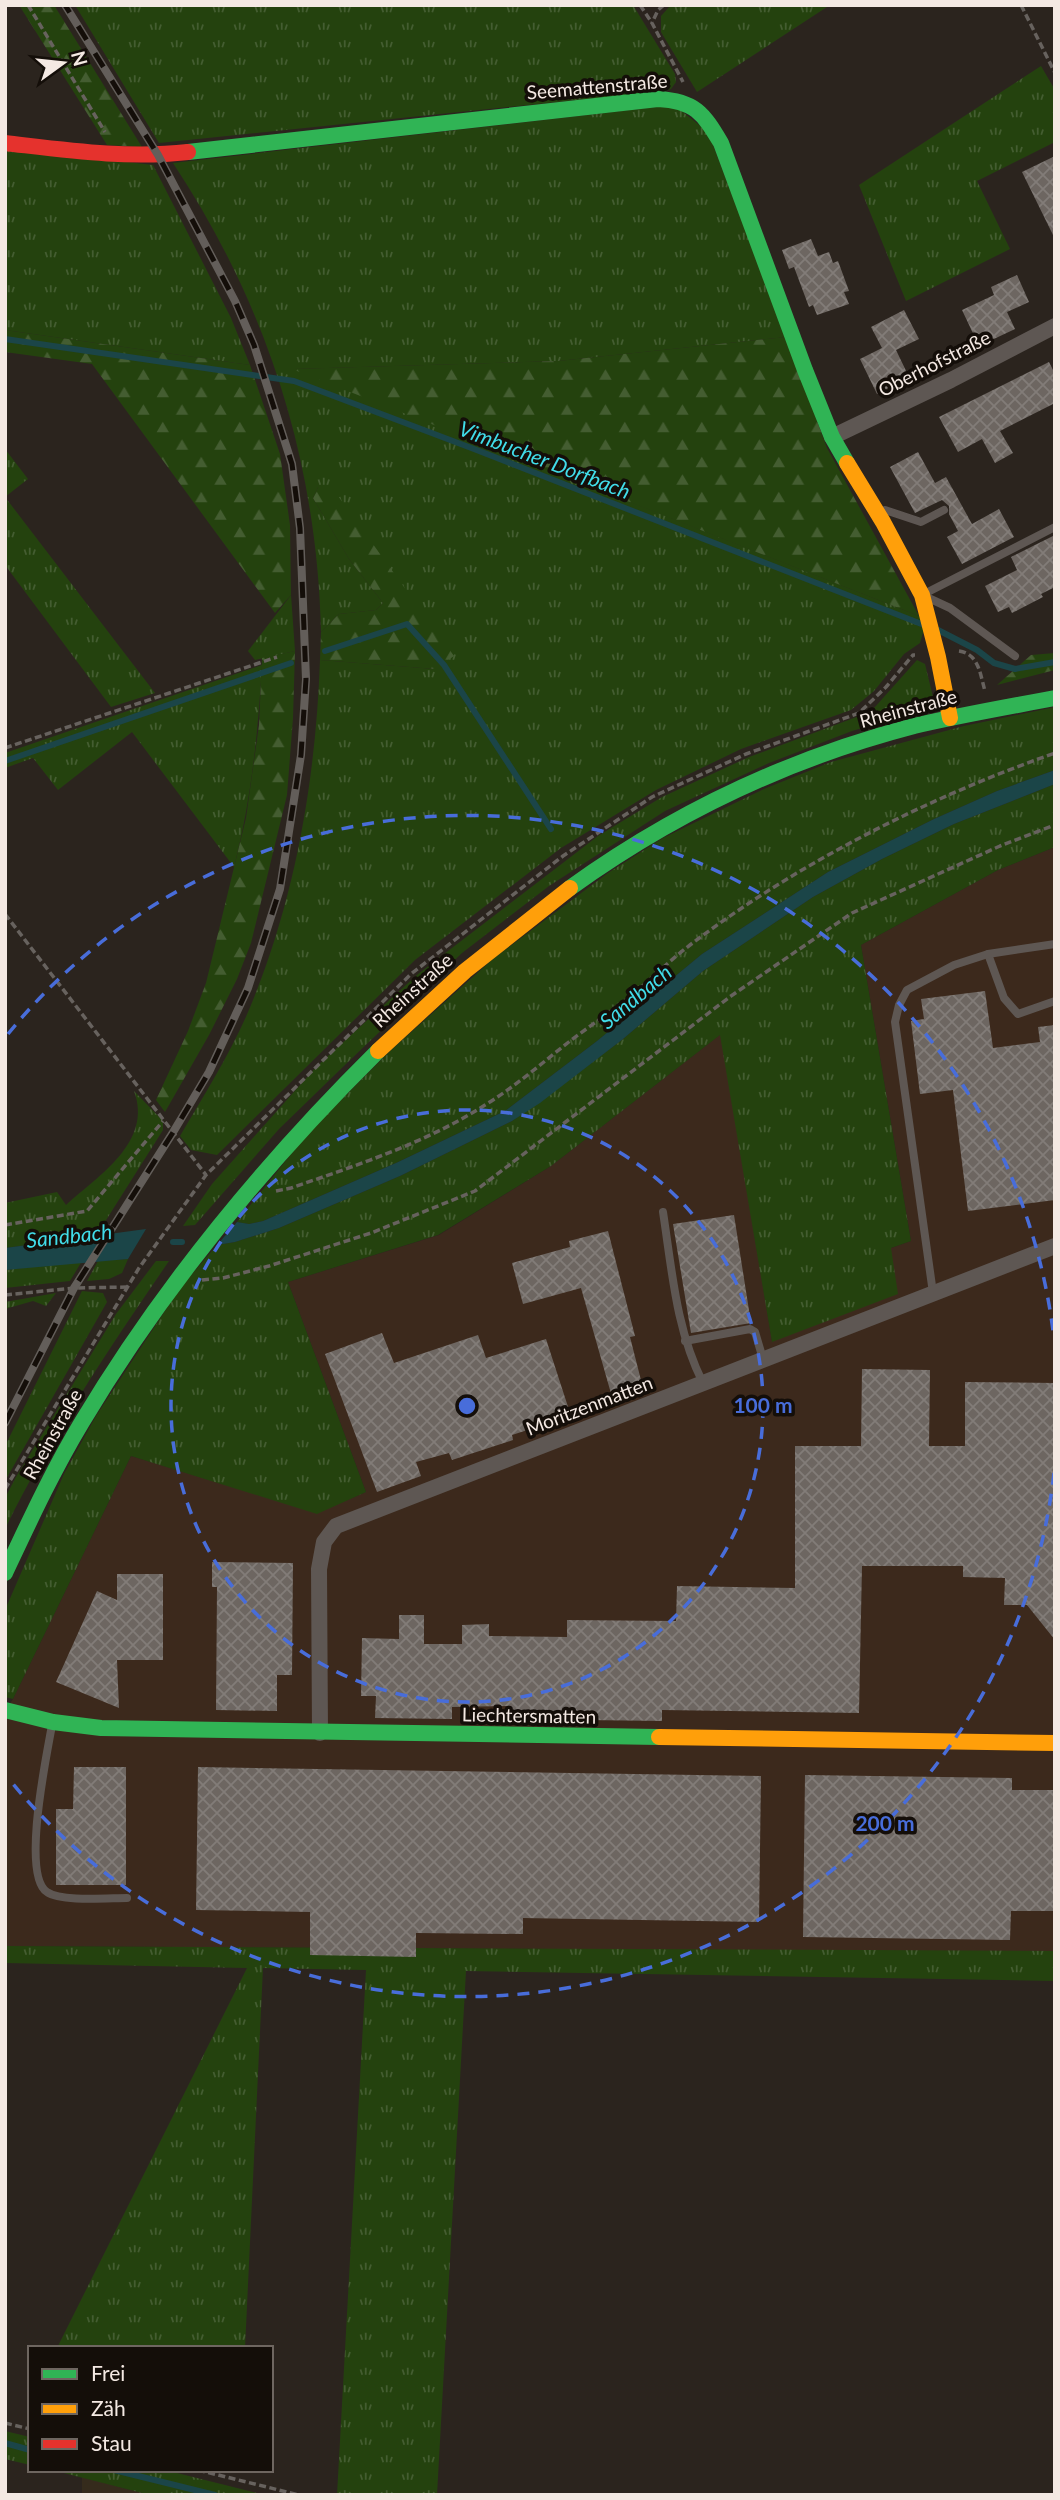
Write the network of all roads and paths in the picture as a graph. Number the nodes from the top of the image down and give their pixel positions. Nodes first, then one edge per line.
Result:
1 (28, 5) edge
2 (640, 5) edge
3 (664, 5) edge
4 (1021, 5) edge
5 (652, 23) junction
6 (1055, 73) edge
7 (692, 104) junction
8 (5, 143) edge
9 (119, 155) junction
10 (1053, 332) edge
11 (832, 437) junction
12 (944, 510) dead end
13 (878, 514) junction
14 (1055, 527) edge
15 (922, 595) junction
16 (946, 655) junction
17 (1015, 656) dead end
18 (277, 657) dead end
19 (996, 688) dead end
20 (976, 690) dead end
21 (985, 691) junction
22 (1055, 698) edge
23 (950, 718) junction
24 (5, 748) edge
25 (1055, 753) edge
26 (1055, 825) edge
27 (5, 914) edge
28 (1055, 944) edge
29 (988, 954) junction
30 (1055, 1001) edge
31 (163, 1121) junction
32 (206, 1175) dead end
33 (248, 1185) junction
34 (663, 1212) dead end
35 (5, 1224) edge
36 (167, 1226) dead end
37 (1055, 1246) edge
38 (173, 1283) junction
39 (128, 1287) junction
40 (933, 1293) junction
41 (5, 1295) edge
42 (685, 1341) junction
43 (763, 1360) junction
44 (704, 1382) junction
45 (5, 1489) edge
46 (5, 1573) edge
47 (5, 1710) edge
48 (53, 1722) junction
49 (320, 1733) junction
50 (1055, 1743) edge
51 (127, 1898) dead end
52 (5, 2423) edge
53 (28, 2429) edge
54 (206, 2472) edge
55 (299, 2495) edge

1 - 9 path
2 - 5 path
3 - 5 path
4 - 6 path
5 - 7 path
7 - 9 street, Seemattenstraße
7 - 11 street, Seemattenstraße
8 - 9 street, Seemattenstraße
10 - 11 street, Oberhofstraße
11 - 13 street, Seemattenstraße
12 - 13 lane
13 - 15 street, Seemattenstraße
14 - 15 lane
15 - 16 street, Seemattenstraße
15 - 17 lane
16 - 21 path
16 - 23 street, Seemattenstraße
18 - 24 path
19 - 21 path
20 - 21 path
22 - 23 street, Rheinstraße
23 - 33 street, Rheinstraße
25 - 33 path
26 - 38 path
27 - 31 path
28 - 29 lane
29 - 30 lane
29 - 40 lane
31 - 32 path
31 - 35 path
33 - 38 street, Rheinstraße
34 - 42 lane
36 - 39 path
37 - 40 street, Moritzenmatten
38 - 46 street, Rheinstraße
39 - 41 path
39 - 45 path
40 - 43 street, Moritzenmatten
42 - 43 lane
42 - 44 lane
43 - 44 street, Moritzenmatten
44 - 49 street, Moritzenmatten
47 - 48 street, Liechtersmatten
48 - 49 street, Liechtersmatten
48 - 51 lane
49 - 50 street, Liechtersmatten
52 - 53 path
54 - 55 path

